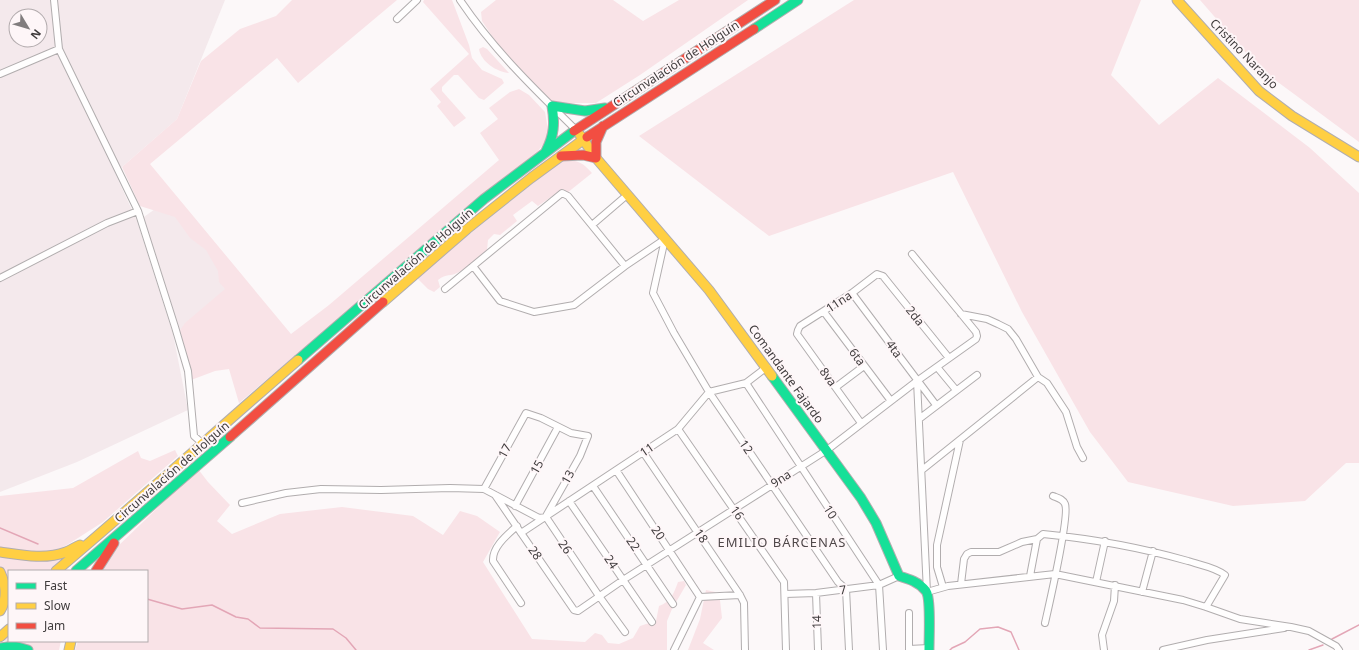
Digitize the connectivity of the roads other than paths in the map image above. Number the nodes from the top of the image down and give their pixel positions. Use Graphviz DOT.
graph roads {
  1 [pos="54,0"];
  2 [pos="417,0"];
  3 [pos="460,0"];
  4 [pos="775,0"];
  5 [pos="798,0"];
  6 [pos="1177,0"];
  7 [pos="397,19"];
  8 [pos="59,49"];
  9 [pos="0,74"];
  10 [pos="552,106"];
  11 [pos="611,106"];
  12 [pos="603,126"];
  13 [pos="575,130"];
  14 [pos="584,139"];
  15 [pos="546,152"];
  16 [pos="560,156"];
  17 [pos="1359,157"];
  18 [pos="596,158"];
  19 [pos="627,194"];
  20 [pos="138,211"];
  21 [pos="592,225"];
  22 [pos="665,239"];
  23 [pos="912,254"];
  24 [pos="473,266"];
  25 [pos="625,266"];
  26 [pos="880,274"];
  27 [pos="0,278"];
  28 [pos="445,289"];
  29 [pos="852,293"];
  30 [pos="824,312"];
  31 [pos="961,314"];
  32 [pos="798,330"];
  33 [pos="950,358"];
  34 [pos="864,366"];
  35 [pos="938,367"];
  36 [pos="767,368"];
  37 [pos="977,375"];
  38 [pos="1038,377"];
  39 [pos="917,381"];
  40 [pos="746,383"];
  41 [pos="836,387"];
  42 [pos="956,390"];
  43 [pos="709,392"];
  44 [pos="891,401"];
  45 [pos="936,405"];
  46 [pos="919,419"];
  47 [pos="861,423"];
  48 [pos="558,427"];
  49 [pos="678,429"];
  50 [pos="960,440"];
  51 [pos="202,443"];
  52 [pos="827,450"];
  53 [pos="643,452"];
  54 [pos="1083,458"];
  55 [pos="800,466"];
  56 [pos="616,470"];
  57 [pos="922,470"];
  58 [pos="772,484"];
  59 [pos="593,486"];
  60 [pos="484,489"];
  61 [pos="495,495"];
  62 [pos="1053,496"];
  63 [pos="569,501"];
  64 [pos="242,503"];
  65 [pos="515,506"];
  66 [pos="734,509"];
  67 [pos="546,517"];
  68 [pos="111,525"];
  69 [pos="516,526"];
  70 [pos="122,532"];
  71 [pos="698,532"];
  72 [pos="522,533"];
  73 [pos="1063,536"];
  74 [pos="1038,539"];
  75 [pos="1105,541"];
  76 [pos="670,551"];
  77 [pos="1153,551"];
  78 [pos="0,552"];
  79 [pos="647,565"];
  80 [pos="57,570"];
  81 [pos="77,570"];
  82 [pos="97,570"];
  83 [pos="0,572"];
  84 [pos="1055,574"];
  85 [pos="899,576"];
  86 [pos="1030,576"];
  87 [pos="623,580"];
  88 [pos="1096,582"];
  89 [pos="961,584"];
  90 [pos="879,586"];
  91 [pos="1115,586"];
  92 [pos="943,587"];
  93 [pos="846,589"];
  94 [pos="926,592"];
  95 [pos="1142,592"];
  96 [pos="816,593"];
  97 [pos="785,594"];
  98 [pos="740,595"];
  99 [pos="599,596"];
  100 [pos="700,597"];
  101 [pos="521,603"];
  102 [pos="673,604"];
  103 [pos="1206,607"];
  104 [pos="0,611"];
  105 [pos="8,611"];
  106 [pos="576,611"];
  107 [pos="909,613"];
  108 [pos="0,618"];
  109 [pos="652,622"];
  110 [pos="1045,623"];
  111 [pos="1291,627"];
  112 [pos="8,630"];
  113 [pos="625,632"];
  114 [pos="0,637"];
  115 [pos="0,648"];
  116 [pos="909,649"];
  117 [pos="929,649"];
  118 [pos="28,650"];
  119 [pos="674,650"];
  120 [pos="745,650"];
  121 [pos="786,650"];
  122 [pos="818,650"];
  123 [pos="849,650"];
  124 [pos="883,650"];
  125 [pos="1104,650"];
  126 [pos="1164,650"];
  127 [pos="1339,650"];
  1 -- 8 [label="street"];
  2 -- 7 [label="street"];
  3 -- 10 [label="street"];
  4 -- 11 [label="main road, Circunvalación de Holguín"];
  5 -- 12 [label="main road, Circunvalación de Holguín"];
  6 -- 17 [label="main road, Cristino Naranjo"];
  8 -- 9 [label="street"];
  8 -- 20 [label="street"];
  10 -- 11 [label="main road"];
  10 -- 13 [label="street"];
  10 -- 15 [label="main road"];
  11 -- 13 [label="main road, Circunvalación de Holguín"];
  12 -- 14 [label="main road, Circunvalación de Holguín"];
  12 -- 18 [label="main road"];
  13 -- 14 [label="main road, Comandante Fajardo"];
  13 -- 15 [label="main road, Circunvalación de Holguín"];
  14 -- 16 [label="main road, Circunvalación de Holguín"];
  14 -- 18 [label="main road, Comandante Fajardo"];
  15 -- 51 [label="main road, Circunvalación de Holguín"];
  16 -- 18 [label="main road"];
  16 -- 70 [label="main road, Circunvalación de Holguín"];
  18 -- 19 [label="main road, Comandante Fajardo"];
  19 -- 21 [label="street"];
  19 -- 22 [label="main road, Comandante Fajardo"];
  20 -- 27 [label="street"];
  20 -- 51 [label="street"];
  21 -- 24 [label="street"];
  21 -- 25 [label="street"];
  22 -- 25 [label="street"];
  22 -- 36 [label="main road, Comandante Fajardo"];
  22 -- 43 [label="street, 12"];
  23 -- 31 [label="street"];
  24 -- 25 [label="street"];
  24 -- 28 [label="street"];
  26 -- 29 [label="street, 11na"];
  26 -- 33 [label="street, 2da"];
  29 -- 30 [label="street, 11na"];
  29 -- 39 [label="street, 4ta"];
  30 -- 32 [label="street, 11na"];
  30 -- 34 [label="street, 6ta"];
  31 -- 33 [label="street, 9na"];
  31 -- 38 [label="street"];
  32 -- 41 [label="street, 8va"];
  33 -- 35 [label="street, 9na"];
  34 -- 41 [label="street"];
  34 -- 44 [label="street, 6ta"];
  35 -- 39 [label="street, 9na"];
  35 -- 42 [label="street"];
  36 -- 40 [label="street"];
  36 -- 52 [label="main road, Comandante Fajardo"];
  37 -- 42 [label="street"];
  38 -- 50 [label="street"];
  38 -- 54 [label="street"];
  39 -- 44 [label="street, 9na"];
  39 -- 45 [label="street, 4ta"];
  39 -- 46 [label="street"];
  40 -- 43 [label="street"];
  40 -- 55 [label="street, 10"];
  41 -- 47 [label="street, 8va"];
  42 -- 45 [label="street"];
  43 -- 49 [label="street, 11"];
  43 -- 58 [label="street, 12"];
  44 -- 47 [label="street, 9na"];
  45 -- 46 [label="street"];
  46 -- 57 [label="street"];
  47 -- 52 [label="street, 9na"];
  48 -- 60 [label="street, 17"];
  48 -- 65 [label="street, 15"];
  48 -- 67 [label="street, 13"];
  49 -- 53 [label="street, 11"];
  49 -- 66 [label="street, 16"];
  50 -- 57 [label="street"];
  50 -- 92 [label="street"];
  51 -- 68 [label="main road, Circunvalación de Holguín"];
  52 -- 55 [label="street, 9na"];
  52 -- 85 [label="main road, Comandante Fajardo"];
  53 -- 56 [label="street, 11"];
  53 -- 71 [label="street, 18"];
  55 -- 58 [label="street, 9na"];
  55 -- 90 [label="street, 10"];
  56 -- 59 [label="street, 11"];
  56 -- 76 [label="street, 20"];
  57 -- 94 [label="street"];
  58 -- 66 [label="street, 9na"];
  58 -- 93 [label="street, 12"];
  59 -- 63 [label="street, 11"];
  59 -- 79 [label="street, 22"];
  60 -- 61 [label="street"];
  60 -- 64 [label="street"];
  61 -- 65 [label="street"];
  61 -- 69 [label="street, 28"];
  62 -- 73 [label="street"];
  63 -- 67 [label="street, 11"];
  63 -- 87 [label="street, 24"];
  65 -- 67 [label="street"];
  66 -- 71 [label="street, 9na"];
  66 -- 97 [label="street, 16"];
  67 -- 72 [label="street, 11"];
  67 -- 99 [label="street, 26"];
  68 -- 78 [label="main road"];
  68 -- 80 [label="main road, Circunvalación de Holguín"];
  69 -- 72 [label="street, 28"];
  69 -- 101 [label="street"];
  70 -- 81 [label="main road, Circunvalación de Holguín"];
  70 -- 82 [label="main road"];
  71 -- 76 [label="street, 9na"];
  71 -- 98 [label="street, 18"];
  72 -- 106 [label="street, 28"];
  73 -- 74 [label="street"];
  73 -- 75 [label="street"];
  73 -- 84 [label="street"];
  74 -- 86 [label="street"];
  74 -- 89 [label="street"];
  75 -- 77 [label="street"];
  75 -- 88 [label="street"];
  76 -- 79 [label="street, 9na"];
  76 -- 100 [label="street, 20"];
  77 -- 95 [label="street"];
  77 -- 103 [label="street"];
  79 -- 87 [label="street, 9na"];
  79 -- 102 [label="street, 22"];
  83 -- 104 [label="main road"];
  84 -- 86 [label="street"];
  84 -- 88 [label="street"];
  84 -- 110 [label="street"];
  85 -- 90 [label="street, 7"];
  85 -- 94 [label="main road"];
  86 -- 89 [label="street"];
  87 -- 99 [label="street, 9na"];
  87 -- 109 [label="street, 24"];
  88 -- 91 [label="street"];
  89 -- 92 [label="street"];
  90 -- 93 [label="street, 7"];
  90 -- 124 [label="street, 10"];
  91 -- 95 [label="street"];
  91 -- 125 [label="street"];
  92 -- 94 [label="street"];
  93 -- 96 [label="street, 7"];
  93 -- 123 [label="street"];
  94 -- 117 [label="main road"];
  95 -- 103 [label="street"];
  96 -- 97 [label="street, 7"];
  96 -- 122 [label="street, 14"];
  97 -- 121 [label="street, 16"];
  98 -- 100 [label="street"];
  98 -- 120 [label="street, 18"];
  99 -- 106 [label="street, 9na"];
  99 -- 113 [label="street, 26"];
  100 -- 119 [label="street"];
  103 -- 111 [label="street"];
  105 -- 108 [label="main road"];
  107 -- 116 [label="street"];
  111 -- 126 [label="street"];
  111 -- 127 [label="street"];
  112 -- 114 [label="main road"];
  115 -- 118 [label="main road"];
  116 -- 117 [label="street"];
}
